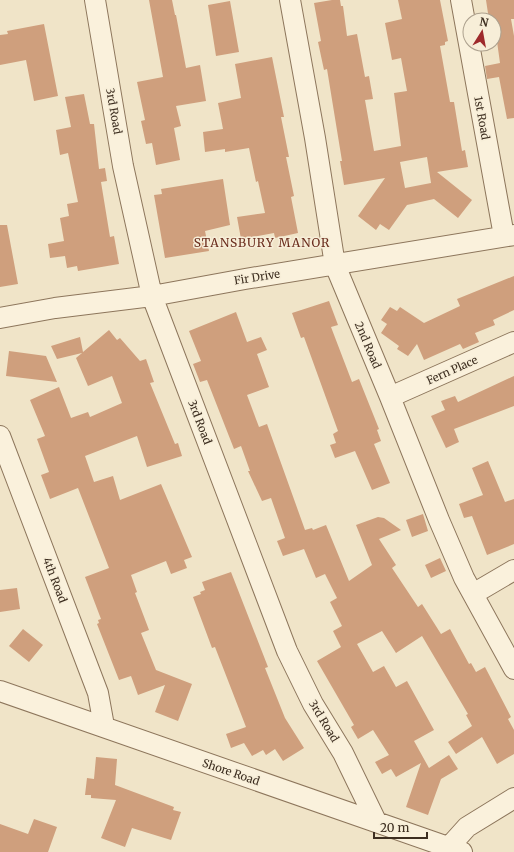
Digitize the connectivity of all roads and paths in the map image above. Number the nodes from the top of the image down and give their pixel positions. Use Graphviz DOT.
graph roads {
  1 [pos="95,0"];
  2 [pos="290,0"];
  3 [pos="461,0"];
  4 [pos="509,235"];
  5 [pos="335,265"];
  6 [pos="152,296"];
  7 [pos="0,318"];
  8 [pos="514,342"];
  9 [pos="390,397"];
  10 [pos="0,436"];
  11 [pos="514,570"];
  12 [pos="473,594"];
  13 [pos="514,669"];
  14 [pos="0,691"];
  15 [pos="104,726"];
  16 [pos="514,798"];
  17 [pos="376,821"];
  18 [pos="456,849"];
  1 -- 6 [label="street, 3rd Road"];
  2 -- 5 [label="street, 2nd Road"];
  3 -- 4 [label="street, 1st Road"];
  4 -- 5 [label="street, Fir Drive"];
  5 -- 6 [label="street, Fir Drive"];
  5 -- 9 [label="street, 2nd Road"];
  6 -- 7 [label="street, Fir Drive"];
  6 -- 17 [label="street, 3rd Road"];
  8 -- 9 [label="street, Fern Place"];
  9 -- 12 [label="street, 2nd Road"];
  10 -- 15 [label="street, 4th Road"];
  11 -- 12 [label="street"];
  12 -- 13 [label="street, 2nd Road"];
  14 -- 15 [label="street, Shore Road"];
  15 -- 17 [label="street, Shore Road"];
  16 -- 18 [label="street"];
  17 -- 18 [label="street, Shore Road"];
}
